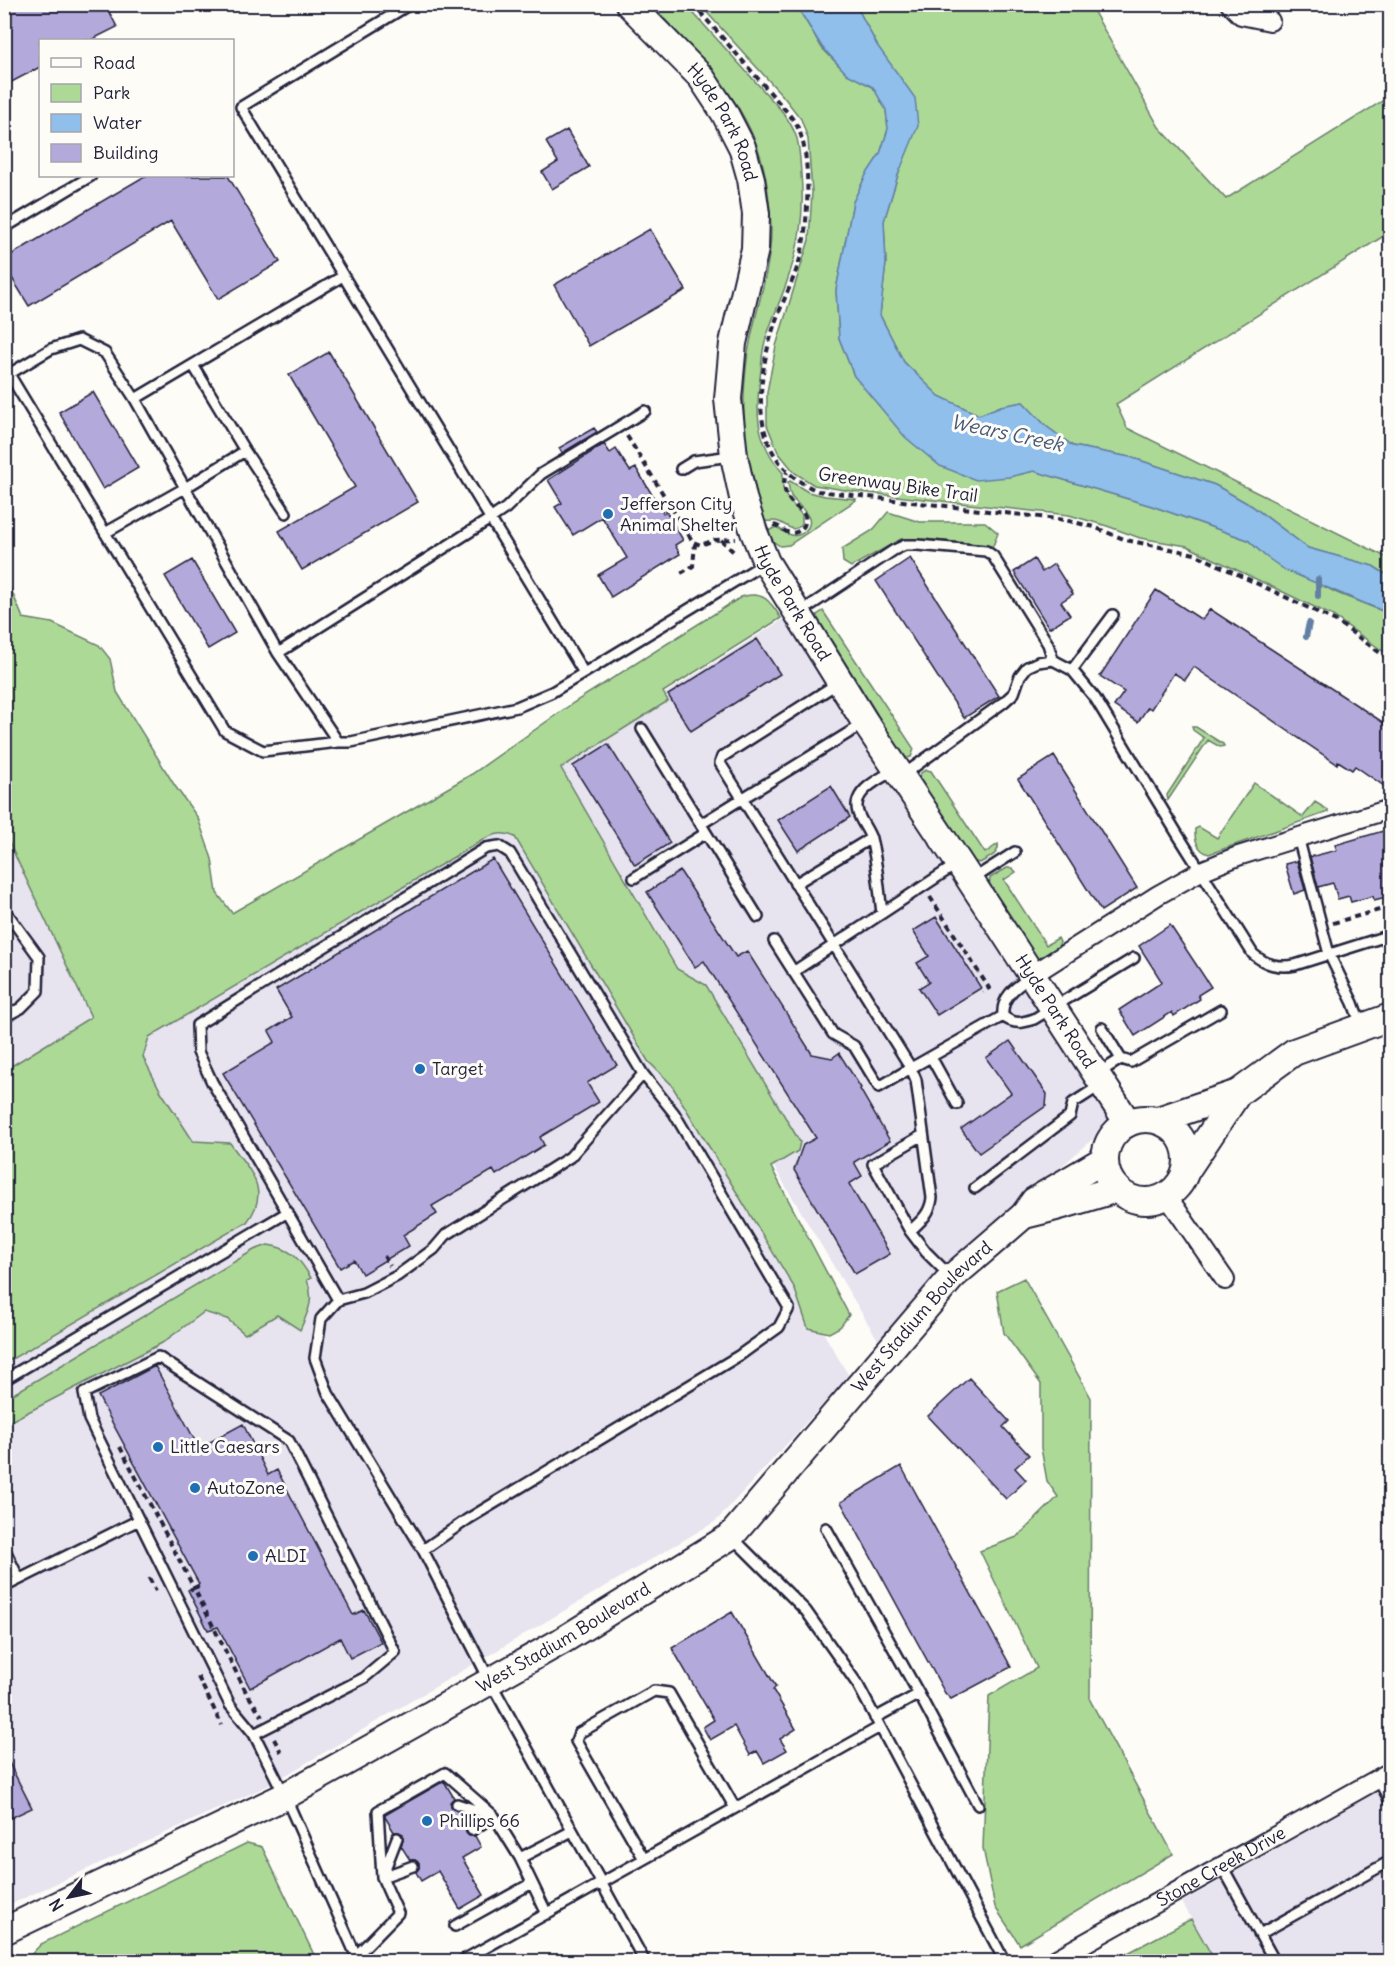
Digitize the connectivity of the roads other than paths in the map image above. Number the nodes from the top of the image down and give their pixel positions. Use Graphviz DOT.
graph roads {
  1 [pos="410,4"];
  2 [pos="629,4"];
  3 [pos="1230,4"];
  4 [pos="1270,21"];
  5 [pos="237,105"];
  6 [pos="89,177"];
  7 [pos="4,228"];
  8 [pos="343,276"];
  9 [pos="193,365"];
  10 [pos="7,372"];
  11 [pos="135,399"];
  12 [pos="645,411"];
  13 [pos="245,451"];
  14 [pos="734,456"];
  15 [pos="681,469"];
  16 [pos="185,488"];
  17 [pos="286,513"];
  18 [pos="490,519"];
  19 [pos="105,533"];
  20 [pos="766,561"];
  21 [pos="797,614"];
  22 [pos="1113,615"];
  23 [pos="278,653"];
  24 [pos="1053,660"];
  25 [pos="1072,670"];
  26 [pos="584,673"];
  27 [pos="839,682"];
  28 [pos="865,723"];
  29 [pos="642,729"];
  30 [pos="338,742"];
  31 [pos="898,773"];
  32 [pos="742,799"];
  33 [pos="1390,809"];
  34 [pos="704,829"];
  35 [pos="1298,837"];
  36 [pos="871,838"];
  37 [pos="1015,852"];
  38 [pos="965,871"];
  39 [pos="1201,871"];
  40 [pos="634,878"];
  41 [pos="795,884"];
  42 [pos="4,909"];
  43 [pos="882,913"];
  44 [pos="758,917"];
  45 [pos="1390,936"];
  46 [pos="774,941"];
  47 [pos="832,945"];
  48 [pos="1329,954"];
  49 [pos="1134,958"];
  50 [pos="793,972"];
  51 [pos="1032,975"];
  52 [pos="1053,1008"];
  53 [pos="1221,1010"];
  54 [pos="1003,1016"];
  55 [pos="4,1017"];
  56 [pos="1390,1017"];
  57 [pos="1362,1027"];
  58 [pos="1101,1028"];
  59 [pos="931,1057"];
  60 [pos="1121,1059"];
  61 [pos="911,1068"];
  62 [pos="643,1074"];
  63 [pos="1100,1079"];
  64 [pos="1238,1093"];
  65 [pos="957,1104"];
  66 [pos="1158,1120"];
  67 [pos="1128,1123"];
  68 [pos="923,1135"];
  69 [pos="1105,1159"];
  70 [pos="1186,1171"];
  71 [pos="975,1188"];
  72 [pos="1117,1189"];
  73 [pos="1167,1196"];
  74 [pos="288,1212"];
  75 [pos="1024,1215"];
  76 [pos="910,1231"];
  77 [pos="952,1277"];
  78 [pos="1225,1280"];
  79 [pos="339,1300"];
  80 [pos="4,1380"];
  81 [pos="139,1520"];
  82 [pos="826,1528"];
  83 [pos="731,1536"];
  84 [pos="4,1548"];
  85 [pos="423,1550"];
  86 [pos="19,1579"];
  87 [pos="4,1587"];
  88 [pos="490,1681"];
  89 [pos="919,1694"];
  90 [pos="875,1718"];
  91 [pos="880,1727"];
  92 [pos="254,1734"];
  93 [pos="1384,1776"];
  94 [pos="285,1796"];
  95 [pos="1390,1801"];
  96 [pos="458,1804"];
  97 [pos="978,1805"];
  98 [pos="735,1808"];
  99 [pos="494,1816"];
  100 [pos="472,1830"];
  101 [pos="572,1831"];
  102 [pos="397,1838"];
  103 [pos="520,1858"];
  104 [pos="644,1859"];
  105 [pos="1390,1861"];
  106 [pos="413,1866"];
  107 [pos="1222,1866"];
  108 [pos="382,1877"];
  109 [pos="601,1883"];
  110 [pos="532,1884"];
  111 [pos="547,1914"];
  112 [pos="455,1926"];
  113 [pos="4,1930"];
  114 [pos="1260,1934"];
  115 [pos="357,1959"];
  116 [pos="460,1962"];
  117 [pos="645,1962"];
  118 [pos="1005,1962"];
  119 [pos="1051,1962"];
  120 [pos="1275,1962"];
  1 -- 5 [label="lane"];
  2 -- 14 [label="main road, Hyde Park Road"];
  3 -- 4 [label="street"];
  5 -- 8 [label="lane"];
  6 -- 7 [label="lane"];
  8 -- 9 [label="lane"];
  8 -- 18 [label="lane"];
  9 -- 11 [label="lane"];
  9 -- 13 [label="lane"];
  10 -- 11 [label="lane"];
  10 -- 19 [label="lane"];
  11 -- 16 [label="lane"];
  12 -- 18 [label="lane"];
  13 -- 16 [label="lane"];
  13 -- 17 [label="lane"];
  14 -- 15 [label="lane"];
  14 -- 20 [label="main road, Hyde Park Road"];
  16 -- 19 [label="lane"];
  16 -- 23 [label="lane"];
  18 -- 23 [label="lane"];
  18 -- 26 [label="lane"];
  19 -- 30 [label="lane"];
  20 -- 21 [label="main road, Hyde Park Road"];
  20 -- 26 [label="lane"];
  21 -- 24 [label="lane"];
  21 -- 27 [label="main road, Hyde Park Road"];
  22 -- 25 [label="lane"];
  23 -- 30 [label="lane"];
  24 -- 25 [label="lane"];
  24 -- 31 [label="lane"];
  25 -- 39 [label="lane"];
  26 -- 30 [label="lane"];
  27 -- 28 [label="main road, Hyde Park Road"];
  27 -- 32 [label="lane"];
  28 -- 31 [label="main road, Hyde Park Road"];
  28 -- 32 [label="lane"];
  29 -- 34 [label="lane"];
  31 -- 36 [label="lane"];
  31 -- 38 [label="main road, Hyde Park Road"];
  32 -- 34 [label="lane"];
  32 -- 41 [label="lane"];
  33 -- 35 [label="street"];
  34 -- 40 [label="lane"];
  34 -- 44 [label="lane"];
  35 -- 39 [label="street"];
  35 -- 48 [label="lane"];
  36 -- 41 [label="lane"];
  36 -- 43 [label="lane"];
  37 -- 38 [label="lane"];
  38 -- 43 [label="lane"];
  38 -- 51 [label="main road, Hyde Park Road"];
  39 -- 48 [label="lane"];
  39 -- 51 [label="street"];
  41 -- 47 [label="lane"];
  42 -- 55 [label="lane"];
  43 -- 47 [label="lane"];
  45 -- 48 [label="lane"];
  46 -- 50 [label="lane"];
  47 -- 50 [label="lane"];
  47 -- 61 [label="lane"];
  48 -- 57 [label="lane"];
  49 -- 52 [label="lane"];
  50 -- 61 [label="lane"];
  51 -- 52 [label="main road, Hyde Park Road"];
  51 -- 54 [label="lane"];
  52 -- 54 [label="lane"];
  52 -- 63 [label="main road, Hyde Park Road"];
  53 -- 60 [label="lane"];
  54 -- 59 [label="lane"];
  56 -- 57 [label="main road"];
  57 -- 64 [label="main road"];
  58 -- 60 [label="lane"];
  59 -- 61 [label="lane"];
  59 -- 65 [label="lane"];
  60 -- 63 [label="lane"];
  61 -- 68 [label="lane"];
  62 -- 74 [label="lane"];
  62 -- 79 [label="lane"];
  62 -- 85 [label="lane"];
  63 -- 67 [label="main road, Hyde Park Road"];
  63 -- 71 [label="lane"];
  64 -- 66 [label="main road"];
  64 -- 70 [label="main road"];
  66 -- 67 [label="main road"];
  66 -- 70 [label="main road"];
  67 -- 69 [label="main road"];
  68 -- 76 [label="lane"];
  68 -- 76 [label="lane"];
  69 -- 72 [label="main road"];
  69 -- 75 [label="main road, West Stadium Boulevard"];
  70 -- 73 [label="main road"];
  72 -- 73 [label="main road"];
  72 -- 75 [label="main road, West Stadium Boulevard"];
  73 -- 78 [label="street"];
  74 -- 79 [label="lane"];
  74 -- 80 [label="lane"];
  75 -- 77 [label="main road, West Stadium Boulevard"];
  76 -- 77 [label="lane"];
  77 -- 83 [label="main road, West Stadium Boulevard"];
  79 -- 85 [label="lane"];
  81 -- 86 [label="lane"];
  81 -- 92 [label="lane"];
  81 -- 92 [label="lane"];
  82 -- 89 [label="lane"];
  83 -- 88 [label="main road, West Stadium Boulevard"];
  83 -- 90 [label="lane"];
  84 -- 86 [label="lane"];
  85 -- 88 [label="lane"];
  86 -- 87 [label="lane"];
  88 -- 94 [label="main road, West Stadium Boulevard"];
  88 -- 101 [label="lane"];
  89 -- 90 [label="lane"];
  89 -- 97 [label="lane"];
  90 -- 91 [label="lane"];
  91 -- 98 [label="lane"];
  91 -- 118 [label="lane"];
  92 -- 94 [label="lane"];
  93 -- 95 [label="lane"];
  93 -- 107 [label="street, Stone Creek Drive"];
  94 -- 113 [label="main road, West Stadium Boulevard"];
  94 -- 115 [label="lane"];
  96 -- 99 [label="lane"];
  98 -- 104 [label="lane"];
  98 -- 104 [label="lane"];
  99 -- 100 [label="lane"];
  99 -- 103 [label="lane"];
  99 -- 108 [label="lane"];
  101 -- 103 [label="lane"];
  101 -- 109 [label="lane"];
  102 -- 108 [label="lane"];
  103 -- 110 [label="lane"];
  104 -- 109 [label="lane"];
  105 -- 114 [label="lane"];
  106 -- 108 [label="lane"];
  107 -- 114 [label="lane"];
  107 -- 119 [label="street, Stone Creek Drive"];
  108 -- 115 [label="lane"];
  109 -- 111 [label="lane"];
  109 -- 117 [label="lane"];
  110 -- 111 [label="lane"];
  110 -- 112 [label="lane"];
  111 -- 116 [label="lane"];
  114 -- 120 [label="lane"];
}
